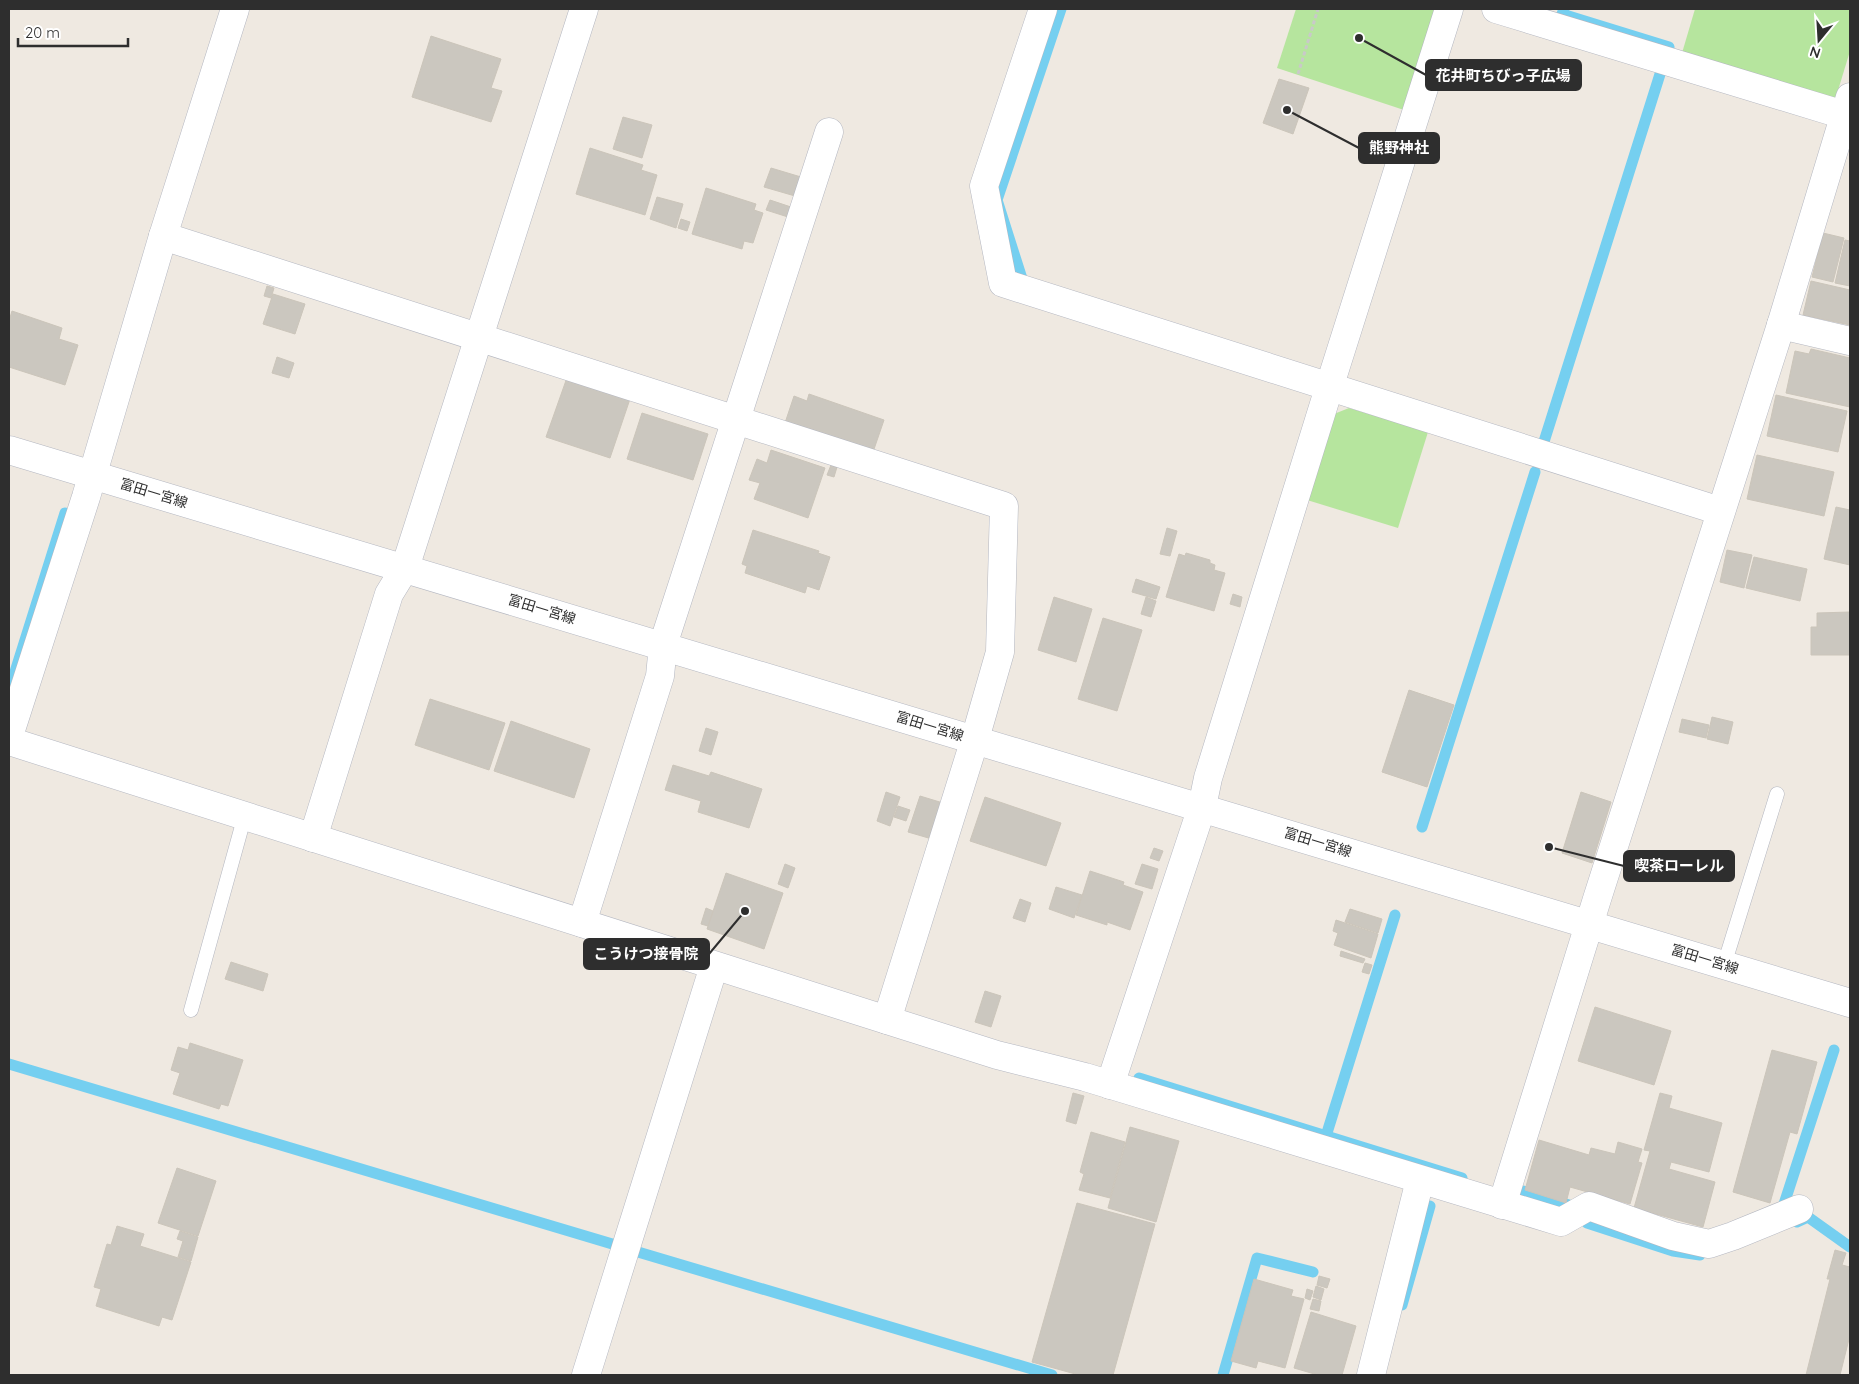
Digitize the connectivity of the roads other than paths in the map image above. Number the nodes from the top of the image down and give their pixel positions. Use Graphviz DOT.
graph roads {
  1 [pos="234,9"];
  2 [pos="584,9"];
  3 [pos="1043,9"];
  4 [pos="1450,9"];
  5 [pos="1496,9"];
  6 [pos="1847,106"];
  7 [pos="830,132"];
  8 [pos="163,236"];
  9 [pos="1781,325"];
  10 [pos="479,338"];
  11 [pos="1850,341"];
  12 [pos="1329,388"];
  13 [pos="736,421"];
  14 [pos="9,450"];
  15 [pos="92,475"];
  16 [pos="1720,511"];
  17 [pos="405,568"];
  18 [pos="663,645"];
  19 [pos="9,736"];
  20 [pos="975,739"];
  21 [pos="9,741"];
  22 [pos="1777,794"];
  23 [pos="1202,807"];
  24 [pos="245,815"];
  25 [pos="313,838"];
  26 [pos="582,923"];
  27 [pos="1589,924"];
  28 [pos="1724,965"];
  29 [pos="714,966"];
  30 [pos="1850,1003"];
  31 [pos="191,1010"];
  32 [pos="887,1020"];
  33 [pos="1110,1084"];
  34 [pos="1420,1180"];
  35 [pos="1502,1205"];
  36 [pos="1799,1209"];
  37 [pos="586,1375"];
  38 [pos="1371,1375"];
  1 -- 8 [label="street"];
  2 -- 10 [label="street"];
  3 -- 12 [label="street"];
  4 -- 12 [label="street"];
  5 -- 6 [label="street"];
  6 -- 9 [label="street"];
  7 -- 13 [label="street"];
  8 -- 10 [label="street"];
  8 -- 15 [label="street"];
  9 -- 11 [label="street"];
  9 -- 16 [label="street"];
  10 -- 13 [label="street"];
  10 -- 17 [label="street"];
  12 -- 16 [label="street"];
  12 -- 23 [label="street"];
  13 -- 18 [label="street"];
  13 -- 20 [label="street"];
  14 -- 15 [label="street, 富田一宮線"];
  15 -- 17 [label="street, 富田一宮線"];
  15 -- 19 [label="street"];
  16 -- 27 [label="street"];
  17 -- 18 [label="street, 富田一宮線"];
  17 -- 25 [label="street"];
  18 -- 20 [label="street, 富田一宮線"];
  18 -- 26 [label="street"];
  20 -- 23 [label="street, 富田一宮線"];
  20 -- 32 [label="street"];
  21 -- 24 [label="street"];
  22 -- 28 [label="lane"];
  23 -- 27 [label="street, 富田一宮線"];
  23 -- 33 [label="street"];
  24 -- 25 [label="street"];
  24 -- 31 [label="lane"];
  25 -- 26 [label="street"];
  26 -- 29 [label="street"];
  27 -- 28 [label="street, 富田一宮線"];
  27 -- 35 [label="street"];
  28 -- 30 [label="street, 富田一宮線"];
  29 -- 32 [label="street"];
  29 -- 37 [label="street"];
  32 -- 33 [label="street"];
  33 -- 34 [label="street"];
  34 -- 35 [label="street"];
  34 -- 38 [label="street"];
  35 -- 36 [label="street"];
}
